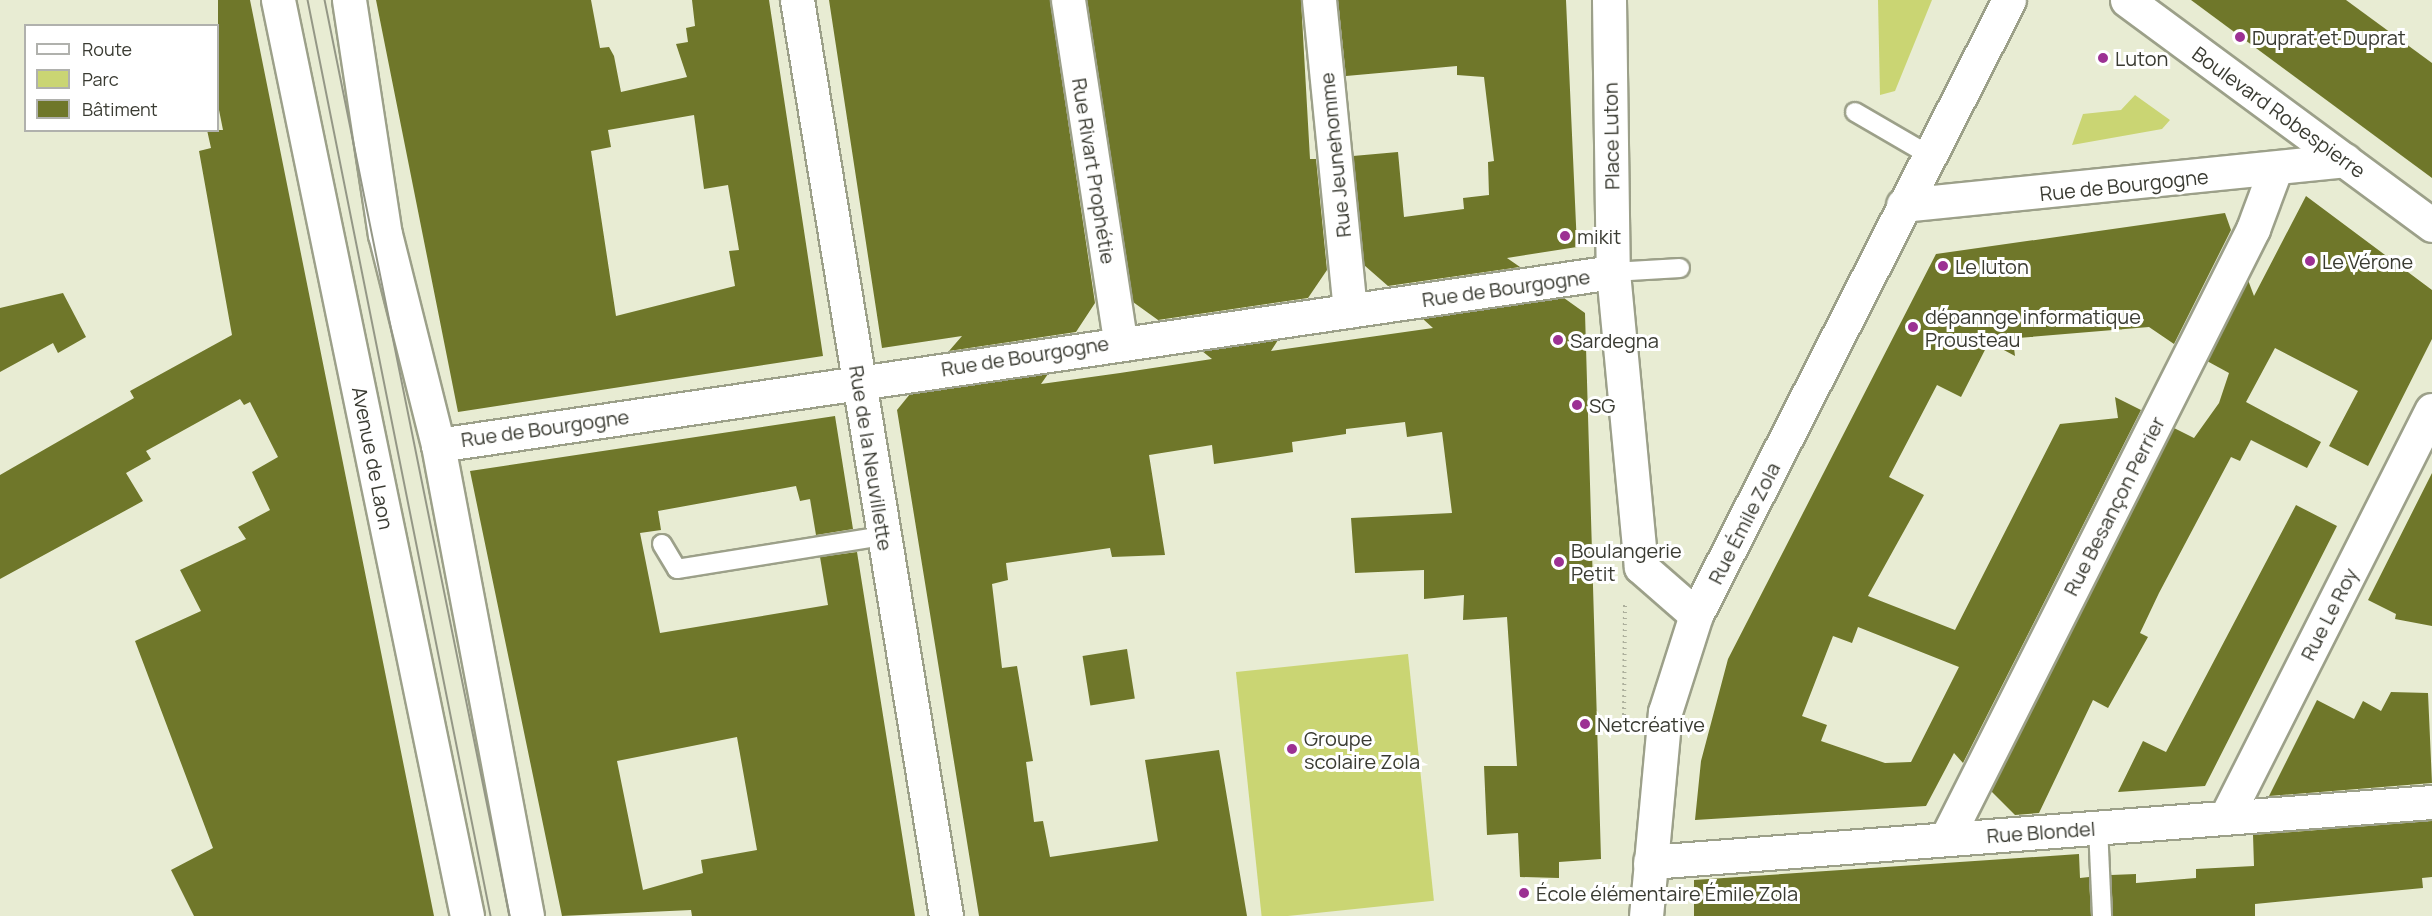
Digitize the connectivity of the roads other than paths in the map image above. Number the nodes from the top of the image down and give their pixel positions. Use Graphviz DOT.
graph roads {
  1 [pos="278,0"];
  2 [pos="349,0"];
  3 [pos="797,0"];
  4 [pos="1068,0"];
  5 [pos="1319,0"];
  6 [pos="1609,0"];
  7 [pos="2009,0"];
  8 [pos="2127,0"];
  9 [pos="1855,112"];
  10 [pos="1929,156"];
  11 [pos="2345,160"];
  12 [pos="2274,170"];
  13 [pos="1903,205"];
  14 [pos="2432,225"];
  15 [pos="1680,268"];
  16 [pos="1613,272"];
  17 [pos="1350,310"];
  18 [pos="1120,341"];
  19 [pos="858,383"];
  20 [pos="2432,410"];
  21 [pos="438,446"];
  22 [pos="884,536"];
  23 [pos="662,544"];
  24 [pos="1696,615"];
  25 [pos="2432,802"];
  26 [pos="2226,817"];
  27 [pos="2098,827"];
  28 [pos="1946,839"];
  29 [pos="1650,862"];
  30 [pos="467,916"];
  31 [pos="527,916"];
  32 [pos="946,916"];
  33 [pos="1646,916"];
  34 [pos="2102,916"];
  1 -- 30 [label="street, Avenue de Laon"];
  2 -- 21 [label="street"];
  3 -- 19 [label="street, Rue de la Neuvillette"];
  4 -- 18 [label="street, Rue Rivart Prophétie"];
  5 -- 17 [label="street, Rue Jeunehomme"];
  6 -- 16 [label="street, Place Luton"];
  7 -- 10 [label="street, Rue Émile Zola"];
  8 -- 11 [label="street, Boulevard Robespierre"];
  9 -- 10 [label="lane"];
  10 -- 13 [label="street, Rue Émile Zola"];
  11 -- 12 [label="street, Rue de Bourgogne"];
  11 -- 14 [label="street, Boulevard Robespierre"];
  12 -- 13 [label="street, Rue de Bourgogne"];
  12 -- 28 [label="street, Rue Besançon Perrier"];
  13 -- 24 [label="street, Rue Émile Zola"];
  15 -- 16 [label="lane"];
  16 -- 17 [label="street, Rue de Bourgogne"];
  16 -- 24 [label="street, Place Luton"];
  17 -- 18 [label="street, Rue de Bourgogne"];
  18 -- 19 [label="street, Rue de Bourgogne"];
  19 -- 21 [label="street, Rue de Bourgogne"];
  19 -- 22 [label="street, Rue de la Neuvillette"];
  20 -- 26 [label="street, Rue Le Roy"];
  21 -- 31 [label="street"];
  22 -- 23 [label="lane"];
  22 -- 32 [label="street, Rue de la Neuvillette"];
  24 -- 29 [label="street, Rue Émile Zola"];
  25 -- 26 [label="street, Rue Blondel"];
  26 -- 27 [label="street, Rue Blondel"];
  27 -- 28 [label="street, Rue Blondel"];
  27 -- 34 [label="lane"];
  28 -- 29 [label="street, Rue Blondel"];
  29 -- 33 [label="street, Rue Émile Zola"];
}
